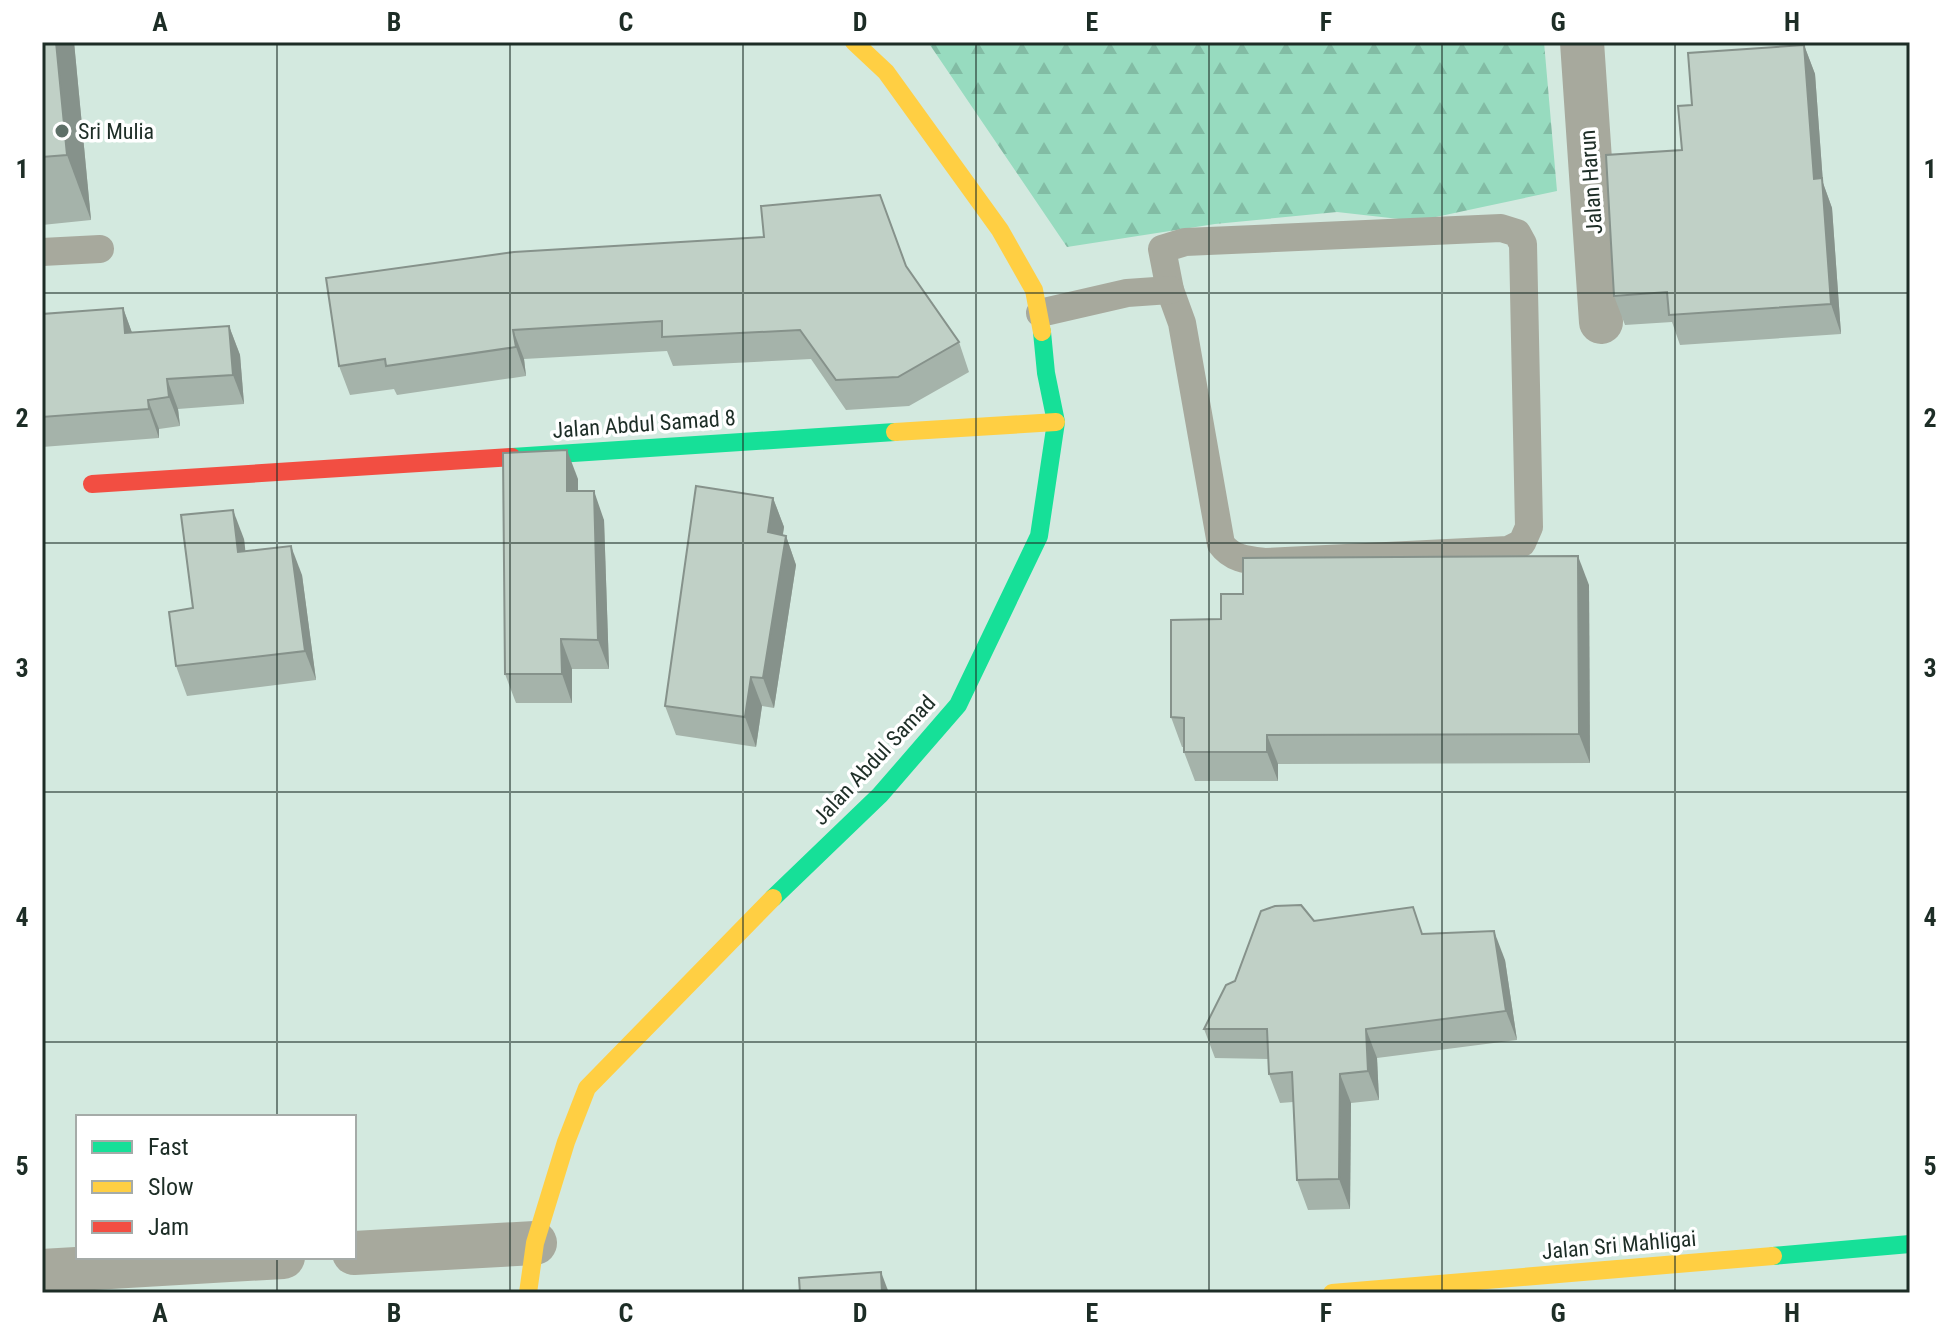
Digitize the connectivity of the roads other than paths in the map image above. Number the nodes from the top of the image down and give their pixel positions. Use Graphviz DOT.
graph roads {
  1 [pos="854,42"];
  2 [pos="1582,42"];
  3 [pos="100,249"];
  4 [pos="42,252"];
  5 [pos="1170,290"];
  6 [pos="1040,313"];
  7 [pos="1601,322"];
  8 [pos="1056,422"];
  9 [pos="92,484"];
  10 [pos="535,1243"];
  11 [pos="1910,1244"];
  12 [pos="356,1253"];
  13 [pos="249,1259"];
  14 [pos="42,1271"];
  15 [pos="528,1293"];
  16 [pos="1332,1293"];
  1 -- 6 [label="street, Jalan Abdul Samad"];
  2 -- 7 [label="street, Jalan Harun"];
  3 -- 4 [label="lane"];
  5 -- 5 [label="lane"];
  5 -- 6 [label="lane"];
  6 -- 8 [label="street, Jalan Abdul Samad"];
  8 -- 9 [label="street, Jalan Abdul Samad 8"];
  8 -- 10 [label="street, Jalan Abdul Samad"];
  10 -- 12 [label="street"];
  10 -- 15 [label="street, Jalan Abdul Samad"];
  11 -- 16 [label="street, Jalan Sri Mahligai"];
  13 -- 14 [label="street"];
}
